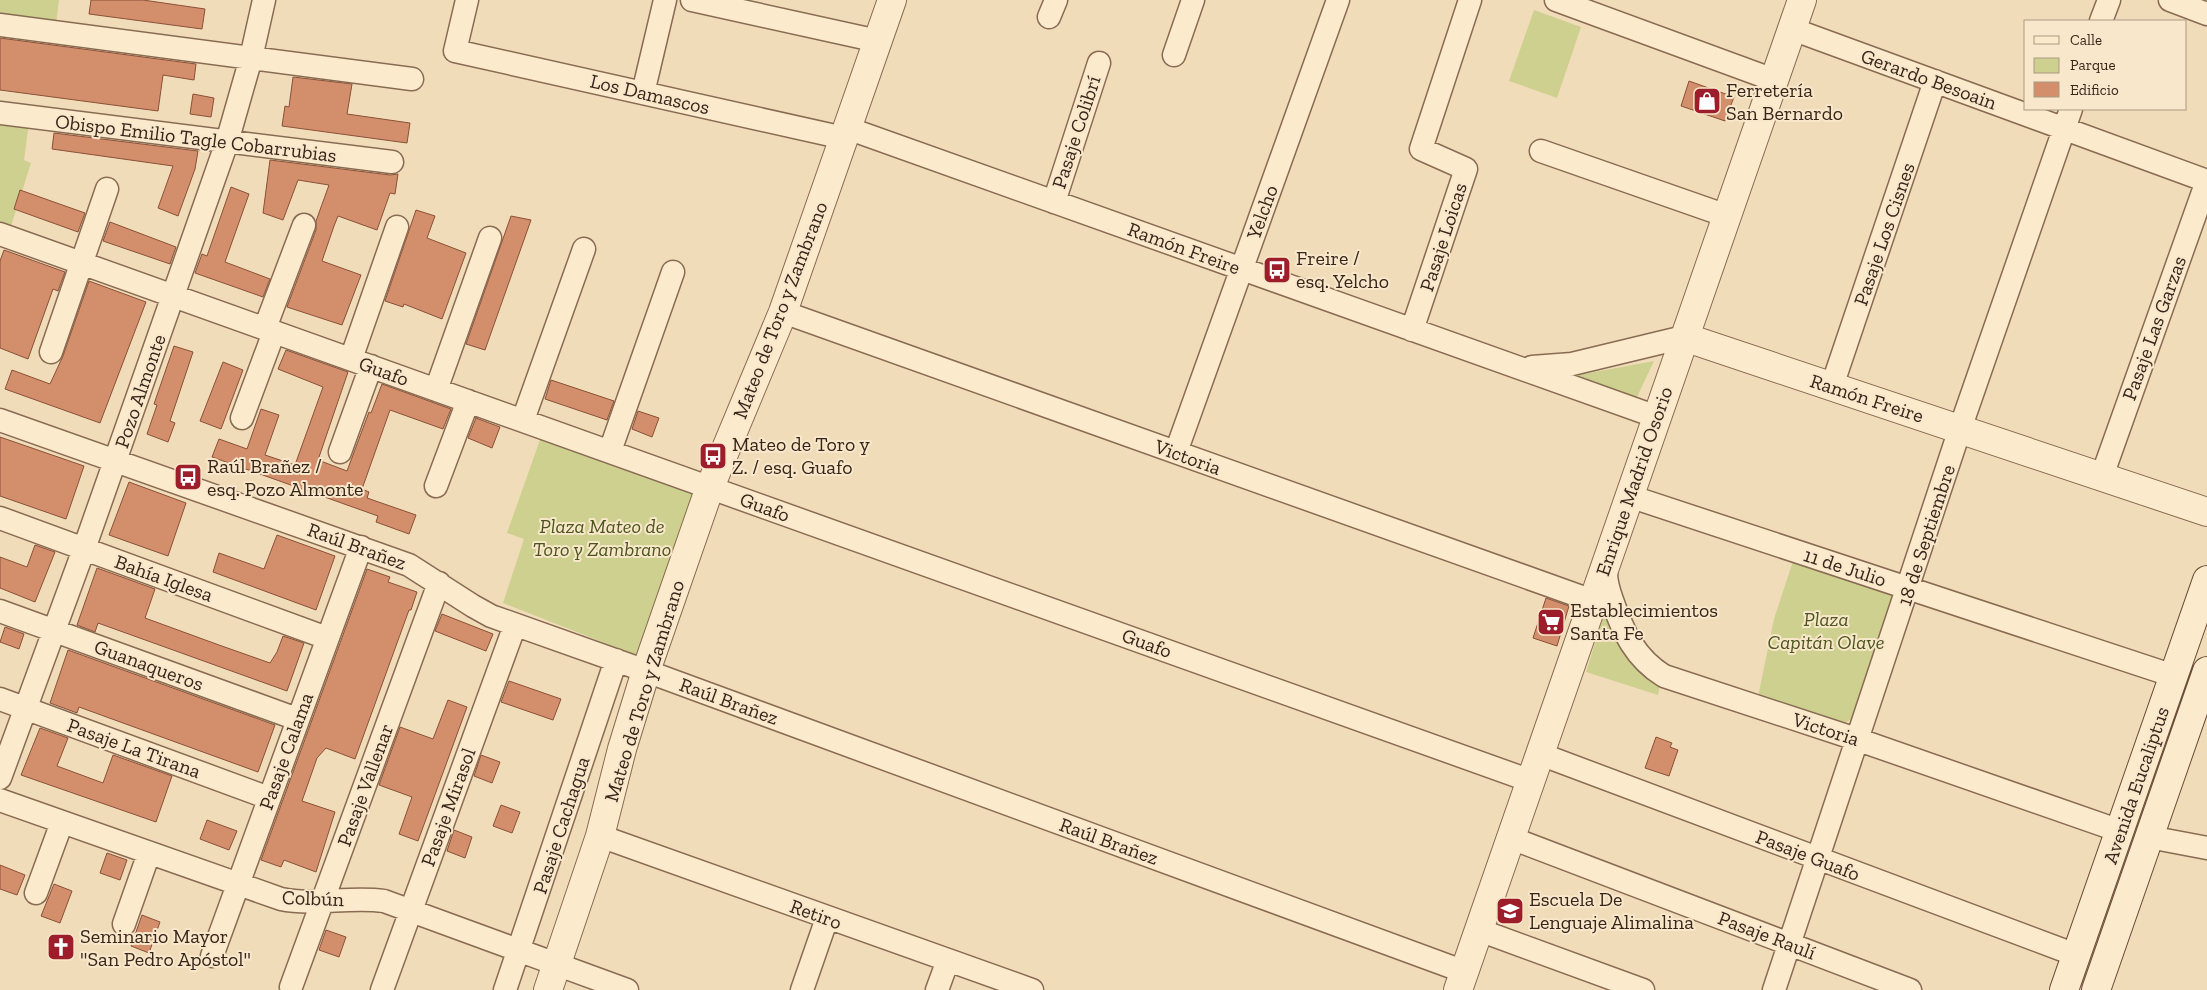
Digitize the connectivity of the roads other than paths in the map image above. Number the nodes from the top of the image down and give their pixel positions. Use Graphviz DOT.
graph roads {
  1 [pos="264,0"];
  2 [pos="468,0"];
  3 [pos="665,0"];
  4 [pos="692,0"];
  5 [pos="892,0"];
  6 [pos="1193,0"];
  7 [pos="1338,0"];
  8 [pos="1470,0"];
  9 [pos="1556,0"];
  10 [pos="1802,0"];
  11 [pos="2108,0"];
  12 [pos="2170,0"];
  13 [pos="2207,14"];
  14 [pos="2101,20"];
  15 [pos="0,25"];
  16 [pos="1792,29"];
  17 [pos="878,41"];
  18 [pos="1174,55"];
  19 [pos="251,58"];
  20 [pos="1099,63"];
  21 [pos="412,79"];
  22 [pos="1774,80"];
  23 [pos="1935,81"];
  24 [pos="643,93"];
  25 [pos="2024,106"];
  26 [pos="2038,110"];
  27 [pos="0,113"];
  28 [pos="2067,118"];
  29 [pos="846,133"];
  30 [pos="228,142"];
  31 [pos="1541,152"];
  32 [pos="392,162"];
  33 [pos="2207,181"];
  34 [pos="107,189"];
  35 [pos="1054,202"];
  36 [pos="1727,216"];
  37 [pos="304,225"];
  38 [pos="398,227"];
  39 [pos="0,234"];
  40 [pos="490,238"];
  41 [pos="584,249"];
  42 [pos="82,263"];
  43 [pos="1242,269"];
  44 [pos="673,272"];
  45 [pos="173,296"];
  46 [pos="783,312"];
  47 [pos="269,330"];
  48 [pos="1412,330"];
  49 [pos="1684,337"];
  50 [pos="51,352"];
  51 [pos="361,363"];
  52 [pos="1521,367"];
  53 [pos="1832,386"];
  54 [pos="436,390"];
  55 [pos="468,401"];
  56 [pos="1657,417"];
  57 [pos="242,418"];
  58 [pos="0,420"];
  59 [pos="523,420"];
  60 [pos="1960,429"];
  61 [pos="610,451"];
  62 [pos="340,452"];
  63 [pos="1176,452"];
  64 [pos="115,460"];
  65 [pos="2102,476"];
  66 [pos="436,486"];
  67 [pos="710,487"];
  68 [pos="1629,496"];
  69 [pos="2207,512"];
  70 [pos="0,518"];
  71 [pos="361,547"];
  72 [pos="84,548"];
  73 [pos="1609,555"];
  74 [pos="2207,580"];
  75 [pos="439,583"];
  76 [pos="1908,588"];
  77 [pos="1593,601"];
  78 [pos="0,611"];
  79 [pos="515,625"];
  80 [pos="53,630"];
  81 [pos="327,638"];
  82 [pos="616,660"];
  83 [pos="646,670"];
  84 [pos="2207,671"];
  85 [pos="2174,676"];
  86 [pos="0,699"];
  87 [pos="25,708"];
  88 [pos="298,719"];
  89 [pos="1856,739"];
  90 [pos="1540,754"];
  91 [pos="0,778"];
  92 [pos="1531,780"];
  93 [pos="269,798"];
  94 [pos="0,800"];
  95 [pos="62,822"];
  96 [pos="2120,831"];
  97 [pos="600,836"];
  98 [pos="2150,837"];
  99 [pos="1511,838"];
  100 [pos="2207,848"];
  101 [pos="149,853"];
  102 [pos="1819,859"];
  103 [pos="237,884"];
  104 [pos="36,894"];
  105 [pos="322,901"];
  106 [pos="2092,906"];
  107 [pos="410,911"];
  108 [pos="2122,916"];
  109 [pos="828,918"];
  110 [pos="124,924"];
  111 [pos="1479,930"];
  112 [pos="1790,944"];
  113 [pos="520,951"];
  114 [pos="2076,955"];
  115 [pos="212,956"];
  116 [pos="948,960"];
  117 [pos="556,965"];
  118 [pos="1462,981"];
  119 [pos="291,987"];
  120 [pos="1024,989"];
  121 [pos="382,990"];
  122 [pos="505,990"];
  123 [pos="548,990"];
  124 [pos="627,990"];
  125 [pos="802,990"];
  126 [pos="937,990"];
  127 [pos="1643,990"];
  128 [pos="1774,990"];
  129 [pos="1910,990"];
  130 [pos="2064,990"];
  131 [pos="2096,990"];
  1 -- 19 [label="street, Pozo Almonte"];
  2 -- 24 [label="street, Los Damascos"];
  3 -- 24 [label="street"];
  4 -- 17 [label="street"];
  5 -- 17 [label="street, Mateo de Toro y Zambrano"];
  6 -- 18 [label="street"];
  7 -- 43 [label="street, Yelcho"];
  8 -- 48 [label="street, Pasaje Loicas"];
  9 -- 22 [label="street"];
  10 -- 16 [label="street, Enrique Madrid Osorio"];
  11 -- 14 [label="street"];
  12 -- 13 [label="street"];
  15 -- 19 [label="street"];
  16 -- 22 [label="street, Enrique Madrid Osorio"];
  16 -- 23 [label="street, Gerardo Besoain"];
  17 -- 29 [label="street, Mateo de Toro y Zambrano"];
  19 -- 21 [label="street"];
  19 -- 30 [label="street, Pozo Almonte"];
  20 -- 35 [label="street, Pasaje Colibrí"];
  22 -- 36 [label="street, Enrique Madrid Osorio"];
  23 -- 25 [label="street, Gerardo Besoain"];
  23 -- 53 [label="street, Pasaje Los Cisnes"];
  24 -- 29 [label="street, Los Damascos"];
  26 -- 28 [label="street, Gerardo Besoain"];
  27 -- 30 [label="street, Obispo Emilio Tagle Cobarrubias"];
  28 -- 33 [label="street, Gerardo Besoain"];
  28 -- 60 [label="street, 18 de Septiembre"];
  29 -- 35 [label="street, Ramón Freire"];
  29 -- 46 [label="street, Mateo de Toro y Zambrano"];
  30 -- 32 [label="street, Obispo Emilio Tagle Cobarrubias"];
  30 -- 45 [label="street, Pozo Almonte"];
  31 -- 36 [label="street"];
  33 -- 65 [label="street, Pasaje Las Garzas"];
  34 -- 42 [label="street"];
  35 -- 43 [label="street, Ramón Freire"];
  36 -- 49 [label="street, Enrique Madrid Osorio"];
  37 -- 47 [label="street"];
  38 -- 51 [label="street"];
  39 -- 42 [label="street, Guafo"];
  40 -- 54 [label="street"];
  41 -- 59 [label="street"];
  42 -- 45 [label="street, Guafo"];
  42 -- 50 [label="street"];
  43 -- 48 [label="street, Ramón Freire"];
  43 -- 63 [label="street, Yelcho"];
  44 -- 61 [label="street"];
  45 -- 47 [label="street, Guafo"];
  45 -- 64 [label="street, Pozo Almonte"];
  46 -- 63 [label="street, Victoria"];
  46 -- 67 [label="street, Mateo de Toro y Zambrano"];
  47 -- 51 [label="street, Guafo"];
  47 -- 57 [label="street"];
  48 -- 52 [label="street, Ramón Freire"];
  49 -- 52 [label="street, Ramón Freire"];
  49 -- 53 [label="street, Ramón Freire"];
  49 -- 56 [label="street, Enrique Madrid Osorio"];
  51 -- 54 [label="street, Guafo"];
  51 -- 62 [label="street"];
  52 -- 56 [label="street, Ramón Freire"];
  53 -- 60 [label="street, Ramón Freire"];
  54 -- 55 [label="street, Guafo"];
  55 -- 59 [label="street, Guafo"];
  55 -- 66 [label="street"];
  56 -- 68 [label="street, Enrique Madrid Osorio"];
  58 -- 64 [label="street, Raúl Brañez"];
  59 -- 61 [label="street, Guafo"];
  60 -- 65 [label="street, Ramón Freire"];
  60 -- 76 [label="street, 18 de Septiembre"];
  61 -- 67 [label="street, Guafo"];
  63 -- 77 [label="street, Victoria"];
  64 -- 71 [label="street, Raúl Brañez"];
  64 -- 72 [label="street, Pozo Almonte"];
  65 -- 69 [label="street, Ramón Freire"];
  67 -- 83 [label="street, Mateo de Toro y Zambrano"];
  67 -- 92 [label="street, Guafo"];
  68 -- 73 [label="street, Enrique Madrid Osorio"];
  68 -- 76 [label="street, 11 de Julio"];
  70 -- 72 [label="street, Bahía Iglesa"];
  71 -- 75 [label="street, Raúl Brañez"];
  71 -- 81 [label="street, Pasaje Calama"];
  72 -- 80 [label="street, Pozo Almonte"];
  72 -- 81 [label="street, Bahía Iglesa"];
  73 -- 77 [label="street, Enrique Madrid Osorio"];
  73 -- 89 [label="street, Victoria"];
  74 -- 85 [label="street, Avenida Eucaliptus"];
  75 -- 79 [label="street, Raúl Brañez"];
  75 -- 105 [label="street, Pasaje Vallenar"];
  76 -- 85 [label="street, 11 de Julio"];
  76 -- 89 [label="street, 18 de Septiembre"];
  77 -- 90 [label="street, Enrique Madrid Osorio"];
  78 -- 80 [label="street, Guanaqueros"];
  79 -- 82 [label="street, Raúl Brañez"];
  79 -- 107 [label="street, Pasaje Mirasol"];
  80 -- 87 [label="street, Pozo Almonte"];
  80 -- 88 [label="street, Guanaqueros"];
  81 -- 88 [label="street, Pasaje Calama"];
  82 -- 83 [label="street, Raúl Brañez"];
  82 -- 113 [label="street, Pasaje Cachagua"];
  83 -- 97 [label="street, Mateo de Toro y Zambrano"];
  83 -- 118 [label="street, Raúl Brañez"];
  84 -- 98 [label="street, Avenida Eucaliptus"];
  85 -- 96 [label="street, Avenida Eucaliptus"];
  86 -- 87 [label="street, Pasaje La Tirana"];
  87 -- 91 [label="street, Pozo Almonte"];
  87 -- 93 [label="street, Pasaje La Tirana"];
  88 -- 93 [label="street, Pasaje Calama"];
  89 -- 96 [label="street, Victoria"];
  89 -- 102 [label="street, 18 de Septiembre"];
  90 -- 92 [label="street, Enrique Madrid Osorio"];
  90 -- 102 [label="street, Pasaje Guafo"];
  92 -- 99 [label="street, Enrique Madrid Osorio"];
  93 -- 103 [label="street, Pasaje Calama"];
  94 -- 95 [label="street, Colbún"];
  95 -- 101 [label="street, Colbún"];
  95 -- 104 [label="street"];
  96 -- 106 [label="street, Avenida Eucaliptus"];
  97 -- 109 [label="street, Retiro"];
  97 -- 117 [label="street, Mateo de Toro y Zambrano"];
  98 -- 100 [label="street"];
  98 -- 108 [label="street, Avenida Eucaliptus"];
  99 -- 111 [label="street, Enrique Madrid Osorio"];
  99 -- 112 [label="street, Pasaje Raulí"];
  101 -- 103 [label="street, Colbún"];
  101 -- 110 [label="street"];
  102 -- 112 [label="street, 18 de Septiembre"];
  102 -- 114 [label="street, Pasaje Guafo"];
  103 -- 105 [label="street, Colbún"];
  103 -- 115 [label="street, Pasaje Calama"];
  105 -- 107 [label="street, Colbún"];
  105 -- 119 [label="street, Pasaje Vallenar"];
  106 -- 108 [label="street"];
  106 -- 114 [label="street, Avenida Eucaliptus"];
  107 -- 113 [label="street, Colbún"];
  107 -- 121 [label="street, Pasaje Mirasol"];
  108 -- 131 [label="street, Avenida Eucaliptus"];
  109 -- 116 [label="street, Retiro"];
  109 -- 125 [label="street"];
  111 -- 118 [label="street, Enrique Madrid Osorio"];
  111 -- 127 [label="street"];
  112 -- 128 [label="street, 18 de Septiembre"];
  112 -- 129 [label="street, Pasaje Raulí"];
  113 -- 117 [label="street, Colbún"];
  113 -- 122 [label="street, Pasaje Cachagua"];
  114 -- 130 [label="street, Avenida Eucaliptus"];
  116 -- 120 [label="street, Retiro"];
  116 -- 126 [label="street"];
  117 -- 123 [label="street, Mateo de Toro y Zambrano"];
  117 -- 124 [label="street, Colbún"];
}
